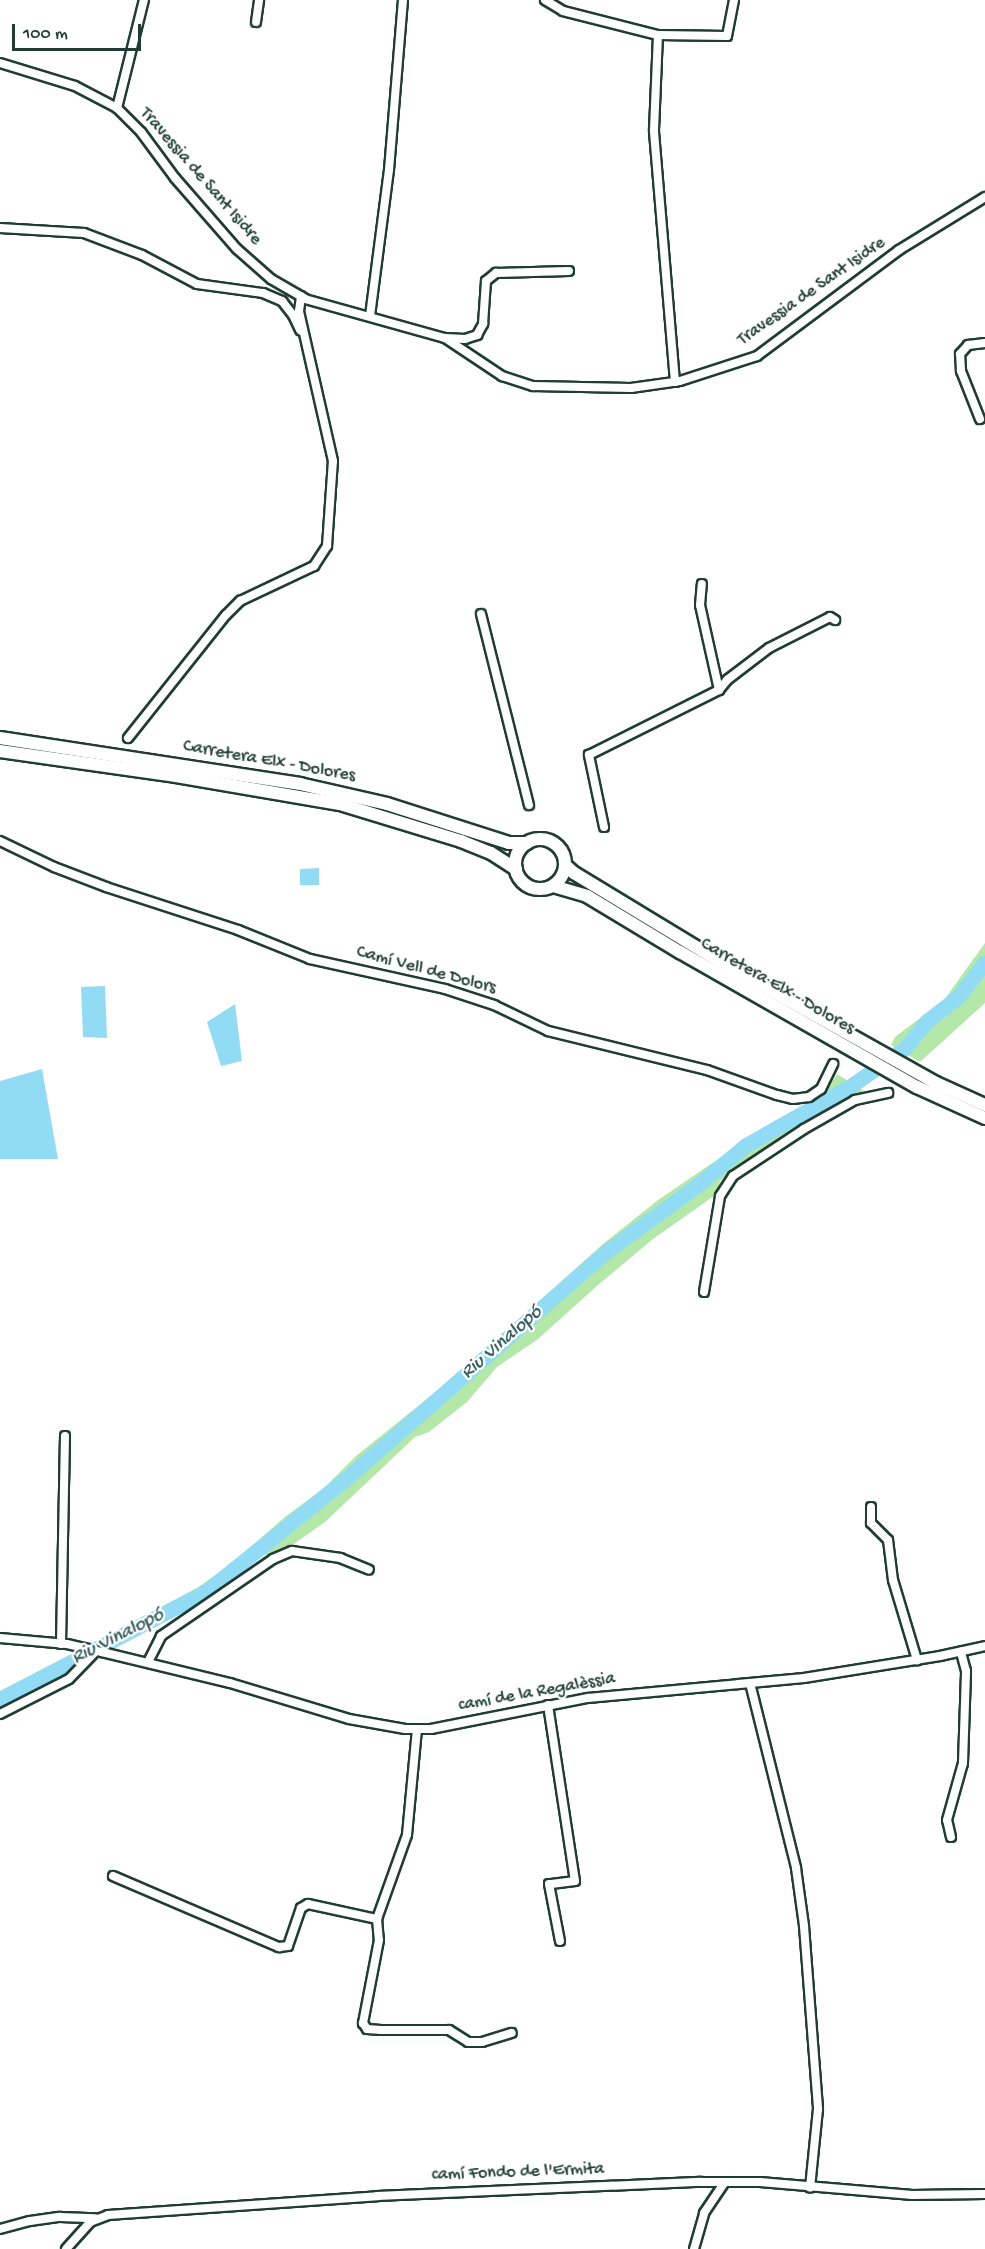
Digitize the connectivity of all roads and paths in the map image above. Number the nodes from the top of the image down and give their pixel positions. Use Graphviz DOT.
graph roads {
  1 [pos="144,0"];
  2 [pos="260,0"];
  3 [pos="403,0"];
  4 [pos="545,0"];
  5 [pos="734,0"];
  6 [pos="256,22"];
  7 [pos="658,35"];
  8 [pos="0,63"];
  9 [pos="117,108"];
  10 [pos="985,197"];
  11 [pos="0,228"];
  12 [pos="570,271"];
  13 [pos="301,296"];
  14 [pos="370,316"];
  15 [pos="445,338"];
  16 [pos="985,343"];
  17 [pos="307,347"];
  18 [pos="675,382"];
  19 [pos="980,419"];
  20 [pos="702,584"];
  21 [pos="481,614"];
  22 [pos="835,620"];
  23 [pos="719,690"];
  24 [pos="0,738"];
  25 [pos="128,738"];
  26 [pos="0,751"];
  27 [pos="529,805"];
  28 [pos="604,827"];
  29 [pos="0,841"];
  30 [pos="527,843"];
  31 [pos="565,865"];
  32 [pos="516,869"];
  33 [pos="553,886"];
  34 [pos="833,1064"];
  35 [pos="888,1093"];
  36 [pos="985,1105"];
  37 [pos="985,1118"];
  38 [pos="704,1292"];
  39 [pos="65,1436"];
  40 [pos="871,1507"];
  41 [pos="369,1570"];
  42 [pos="0,1638"];
  43 [pos="64,1644"];
  44 [pos="985,1646"];
  45 [pos="99,1651"];
  46 [pos="961,1652"];
  47 [pos="917,1660"];
  48 [pos="148,1662"];
  49 [pos="750,1683"];
  50 [pos="548,1705"];
  51 [pos="0,1714"];
  52 [pos="417,1729"];
  53 [pos="951,1837"];
  54 [pos="113,1876"];
  55 [pos="377,1919"];
  56 [pos="560,1941"];
  57 [pos="512,2033"];
  58 [pos="725,2182"];
  59 [pos="810,2188"];
  60 [pos="985,2194"];
  61 [pos="99,2218"];
  62 [pos="0,2229"];
  63 [pos="66,2249"];
  64 [pos="694,2249"];
  1 -- 9 [label="street"];
  2 -- 6 [label="street"];
  3 -- 14 [label="street"];
  4 -- 7 [label="street"];
  5 -- 7 [label="street"];
  7 -- 18 [label="street"];
  8 -- 9 [label="street, Travessia de Sant Isidre"];
  9 -- 13 [label="street, Travessia de Sant Isidre"];
  10 -- 18 [label="street, Travessia de Sant Isidre"];
  11 -- 17 [label="street"];
  12 -- 15 [label="street"];
  13 -- 14 [label="street, Travessia de Sant Isidre"];
  13 -- 17 [label="street"];
  14 -- 15 [label="street, Travessia de Sant Isidre"];
  15 -- 18 [label="street, Travessia de Sant Isidre"];
  16 -- 19 [label="street"];
  17 -- 25 [label="street"];
  20 -- 23 [label="street"];
  21 -- 27 [label="street"];
  22 -- 23 [label="street"];
  23 -- 28 [label="street"];
  24 -- 30 [label="main road, Carretera Elx - Dolores"];
  26 -- 32 [label="main road, Carretera Elx - Dolores"];
  29 -- 34 [label="street, Camí Vell de Dolors"];
  30 -- 31 [label="main road"];
  30 -- 32 [label="main road"];
  31 -- 33 [label="main road"];
  31 -- 36 [label="main road, Carretera Elx - Dolores"];
  32 -- 33 [label="main road"];
  33 -- 37 [label="main road, Carretera Elx - Dolores"];
  35 -- 38 [label="street"];
  39 -- 43 [label="street"];
  40 -- 47 [label="street"];
  41 -- 48 [label="street"];
  42 -- 43 [label="street, camí de la Regalèssia"];
  43 -- 45 [label="street, camí de la Regalèssia"];
  44 -- 46 [label="street, camí de la Regalèssia"];
  45 -- 48 [label="street, camí de la Regalèssia"];
  45 -- 51 [label="street"];
  46 -- 47 [label="street, camí de la Regalèssia"];
  46 -- 53 [label="street"];
  47 -- 49 [label="street, camí de la Regalèssia"];
  48 -- 52 [label="street, camí de la Regalèssia"];
  49 -- 50 [label="street, camí de la Regalèssia"];
  49 -- 59 [label="street"];
  50 -- 52 [label="street, camí de la Regalèssia"];
  50 -- 56 [label="street"];
  52 -- 55 [label="street"];
  54 -- 55 [label="street"];
  55 -- 57 [label="street"];
  58 -- 59 [label="street, camí Fondo de l'Ermita"];
  58 -- 61 [label="street, camí Fondo de l'Ermita"];
  58 -- 64 [label="street"];
  59 -- 60 [label="street, camí Fondo de l'Ermita"];
  61 -- 62 [label="street, camí Fondo de l'Ermita"];
  61 -- 63 [label="street"];
}
